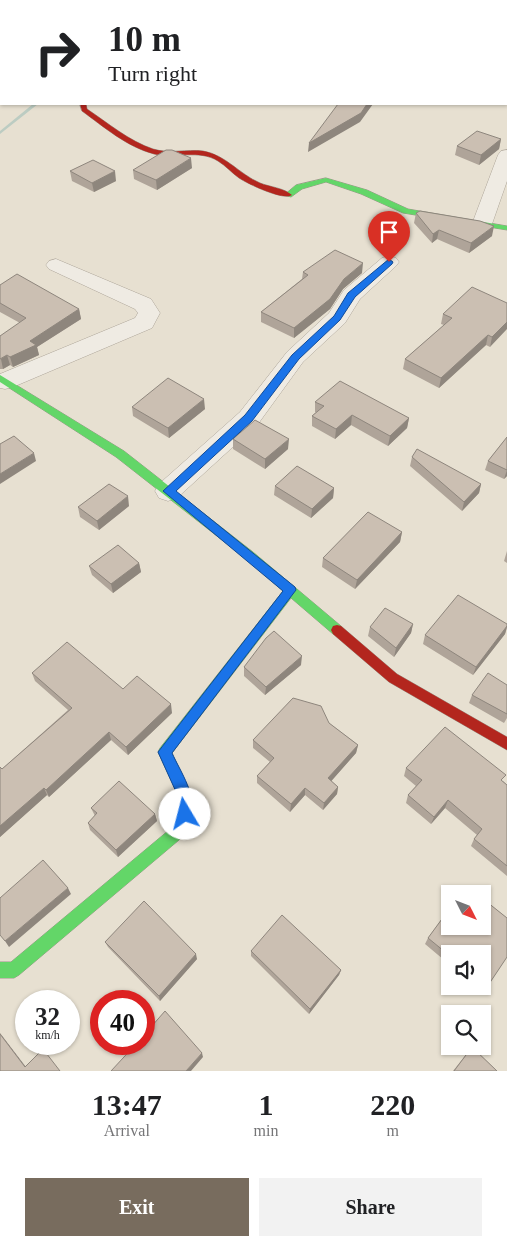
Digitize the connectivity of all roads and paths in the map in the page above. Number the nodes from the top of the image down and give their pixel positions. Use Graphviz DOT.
graph roads {
  1 [pos="83,105"];
  2 [pos="507,155"];
  3 [pos="482,224"];
  4 [pos="507,228"];
  5 [pos="389,262"];
  6 [pos="56,265"];
  7 [pos="2,379"];
  8 [pos="168,491"];
  9 [pos="290,590"];
  10 [pos="507,744"];
  11 [pos="0,970"];
  1 -- 3 [label="street"];
  2 -- 3 [label="street"];
  3 -- 4 [label="street"];
  5 -- 8 [label="street"];
  6 -- 7 [label="street"];
  7 -- 8 [label="street"];
  8 -- 9 [label="street"];
  9 -- 10 [label="street"];
  9 -- 11 [label="street"];
}
